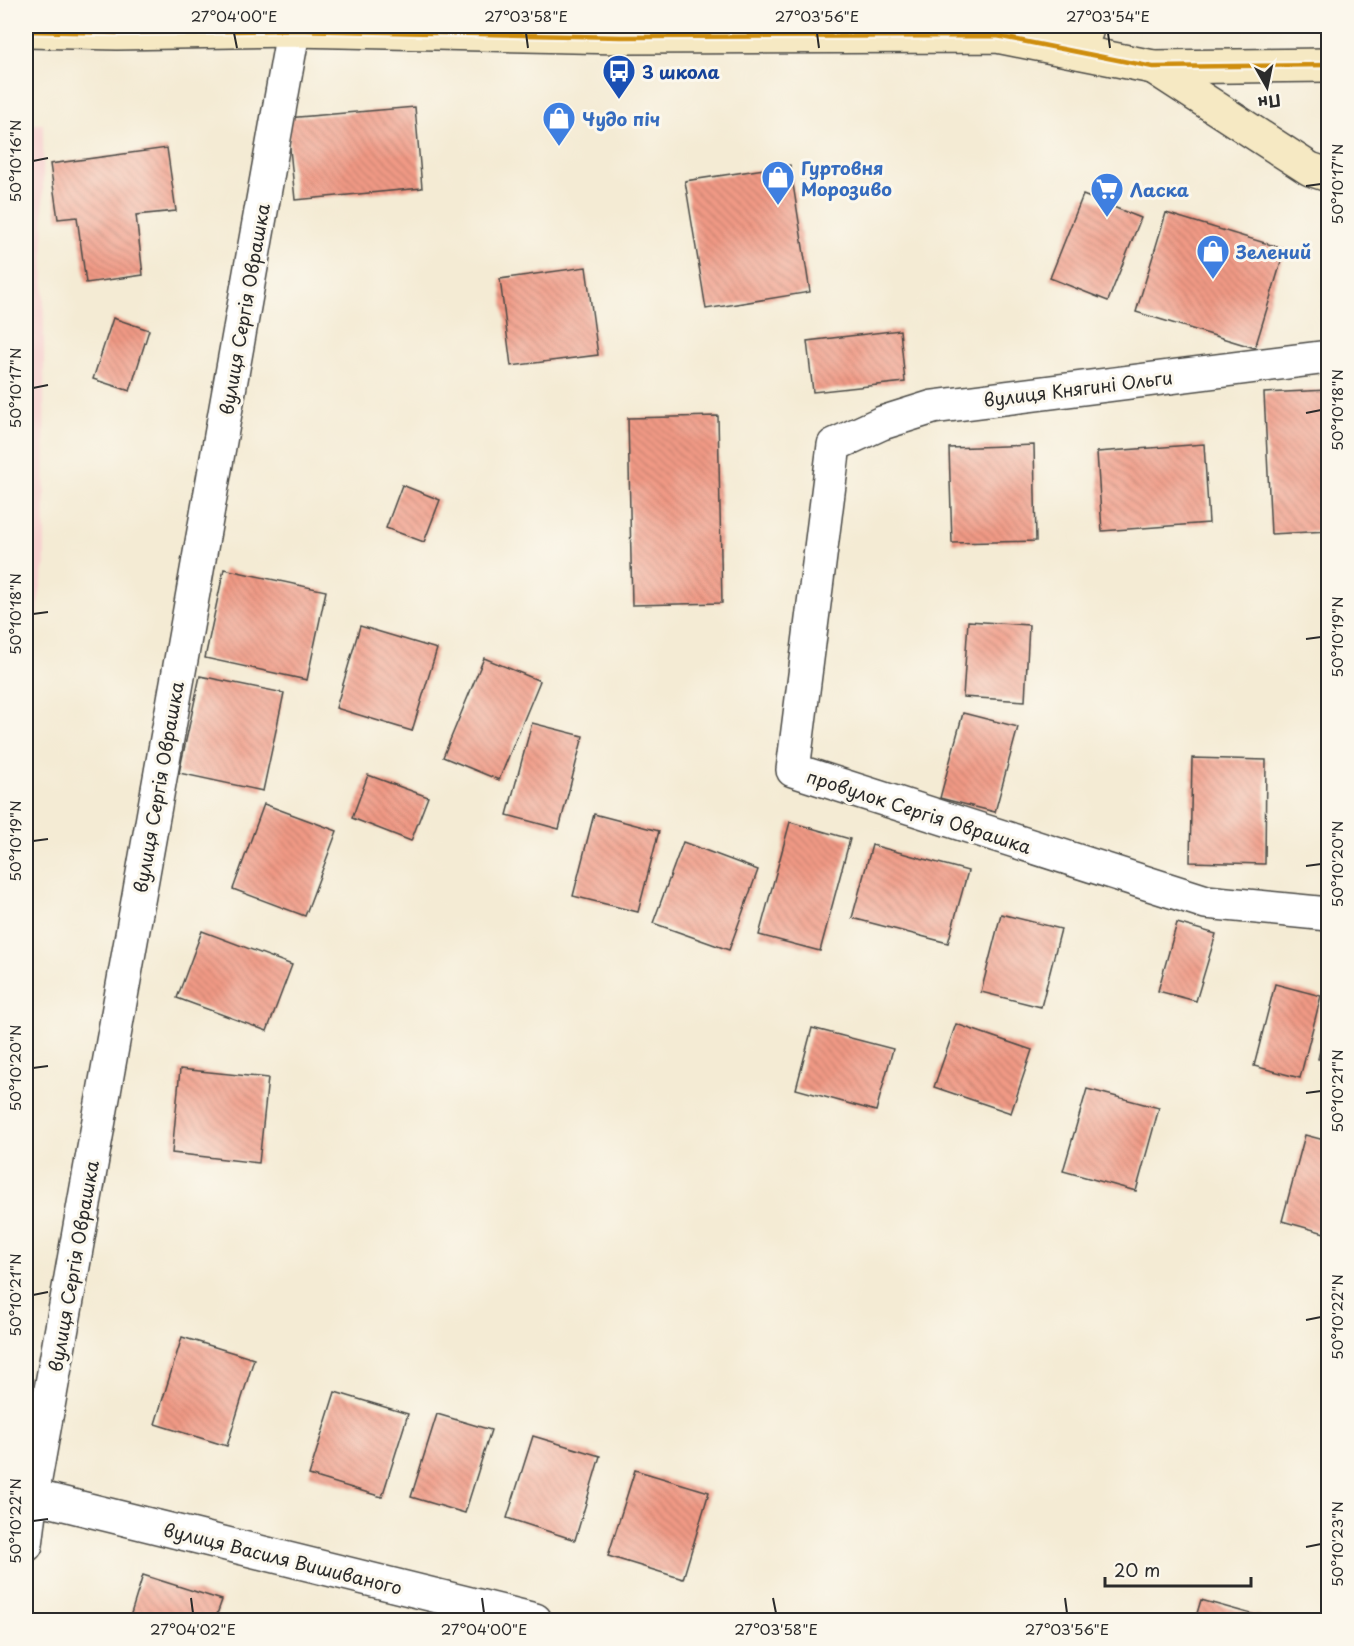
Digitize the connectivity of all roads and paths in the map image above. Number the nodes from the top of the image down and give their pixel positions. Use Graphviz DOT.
graph roads {
  1 [pos="294,28"];
  2 [pos="26,31"];
  3 [pos="1083,39"];
  4 [pos="1329,65"];
  5 [pos="1153,67"];
  6 [pos="1329,175"];
  7 [pos="1329,357"];
  8 [pos="834,445"];
  9 [pos="1329,914"];
  10 [pos="32,1496"];
  11 [pos="26,1545"];
  12 [pos="535,1620"];
  1 -- 2 [label="main road"];
  1 -- 3 [label="main road"];
  1 -- 10 [label="street, вулиця Сергія Оврашка"];
  3 -- 5 [label="main road"];
  4 -- 5 [label="main road"];
  5 -- 6 [label="main road"];
  7 -- 8 [label="street, вулиця Княгині Ольги"];
  8 -- 9 [label="street, провулок Сергія Оврашка"];
  10 -- 11 [label="street, вулиця Сергія Оврашка"];
  10 -- 12 [label="street, вулиця Василя Вишиваного"];
}
